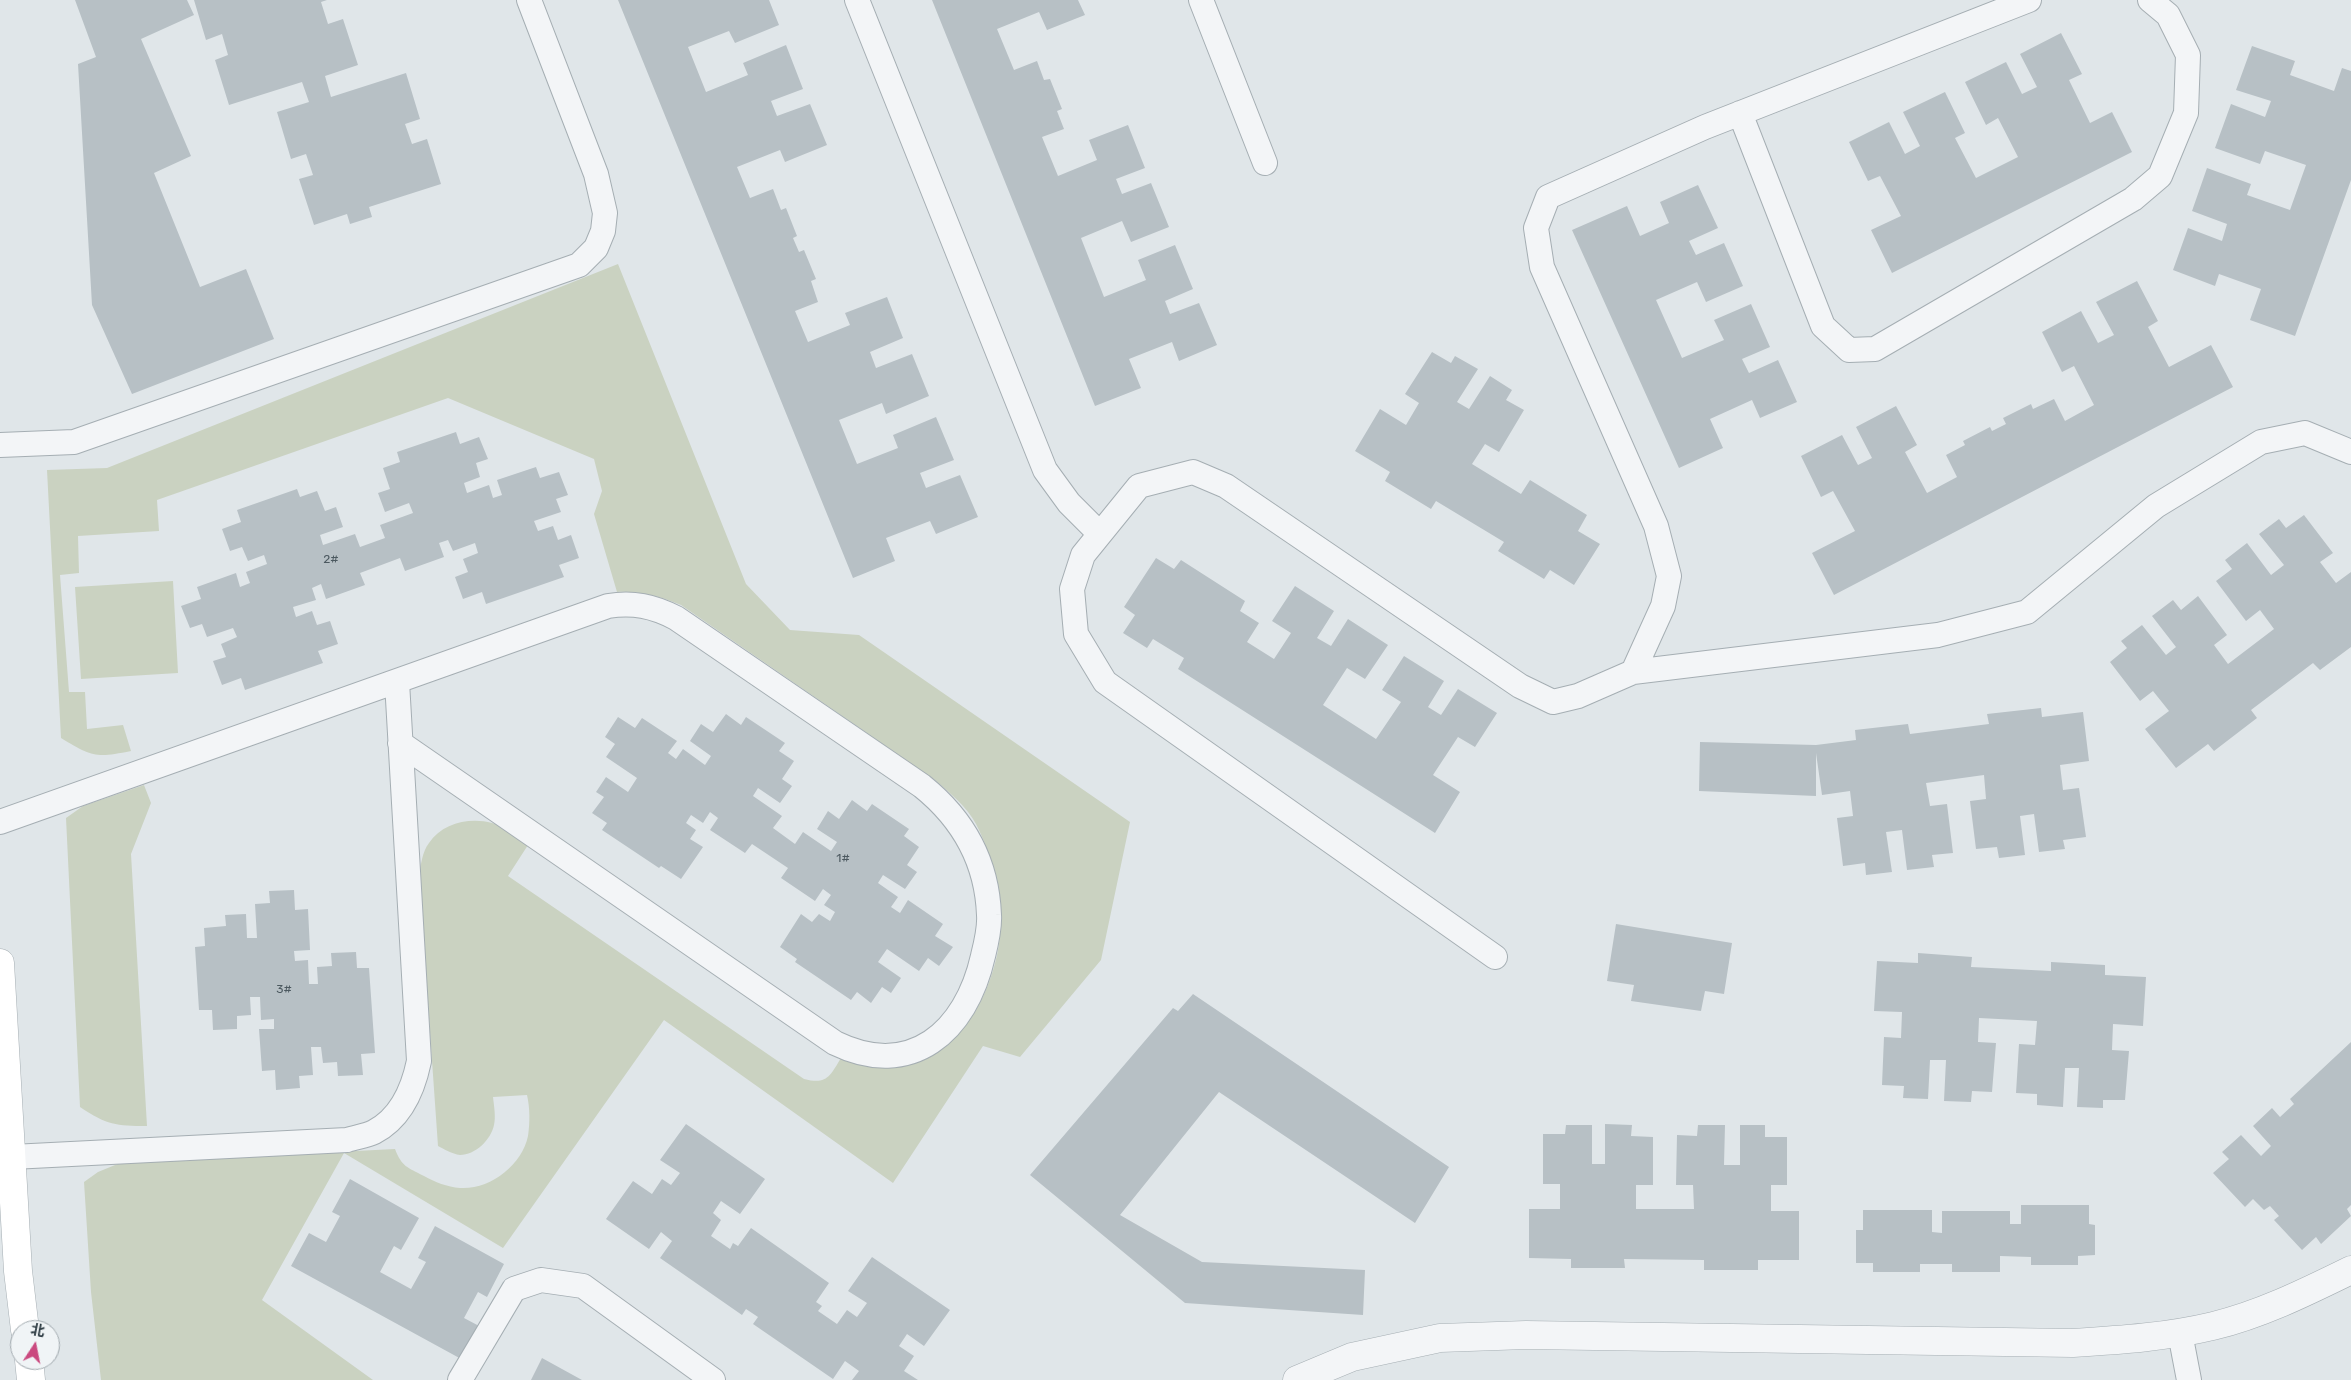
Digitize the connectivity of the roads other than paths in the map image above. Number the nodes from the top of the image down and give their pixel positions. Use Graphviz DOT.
graph roads {
  1 [pos="529,0"];
  2 [pos="857,0"];
  3 [pos="1201,0"];
  4 [pos="2030,0"];
  5 [pos="2150,0"];
  6 [pos="1740,113"];
  7 [pos="1265,163"];
  8 [pos="0,445"];
  9 [pos="2351,452"];
  10 [pos="1100,534"];
  11 [pos="1633,672"];
  12 [pos="397,682"];
  13 [pos="400,743"];
  14 [pos="0,822"];
  15 [pos="1495,957"];
  16 [pos="0,963"];
  17 [pos="2,1026"];
  18 [pos="12,1157"];
  19 [pos="2351,1270"];
  20 [pos="24,1320"];
  21 [pos="2180,1333"];
  22 [pos="460,1380"];
  23 [pos="713,1380"];
  24 [pos="1297,1380"];
  25 [pos="2189,1380"];
  1 -- 8 [label="lane"];
  2 -- 10 [label="lane"];
  3 -- 7 [label="lane"];
  4 -- 6 [label="lane"];
  5 -- 6 [label="lane"];
  6 -- 11 [label="lane"];
  9 -- 11 [label="lane"];
  10 -- 11 [label="lane"];
  10 -- 15 [label="lane"];
  12 -- 13 [label="lane"];
  12 -- 13 [label="lane"];
  12 -- 14 [label="lane"];
  13 -- 18 [label="lane"];
  16 -- 17 [label="main road"];
  17 -- 18 [label="main road"];
  18 -- 20 [label="main road"];
  19 -- 21 [label="street"];
  21 -- 24 [label="street"];
  21 -- 25 [label="lane"];
  22 -- 23 [label="lane"];
}
